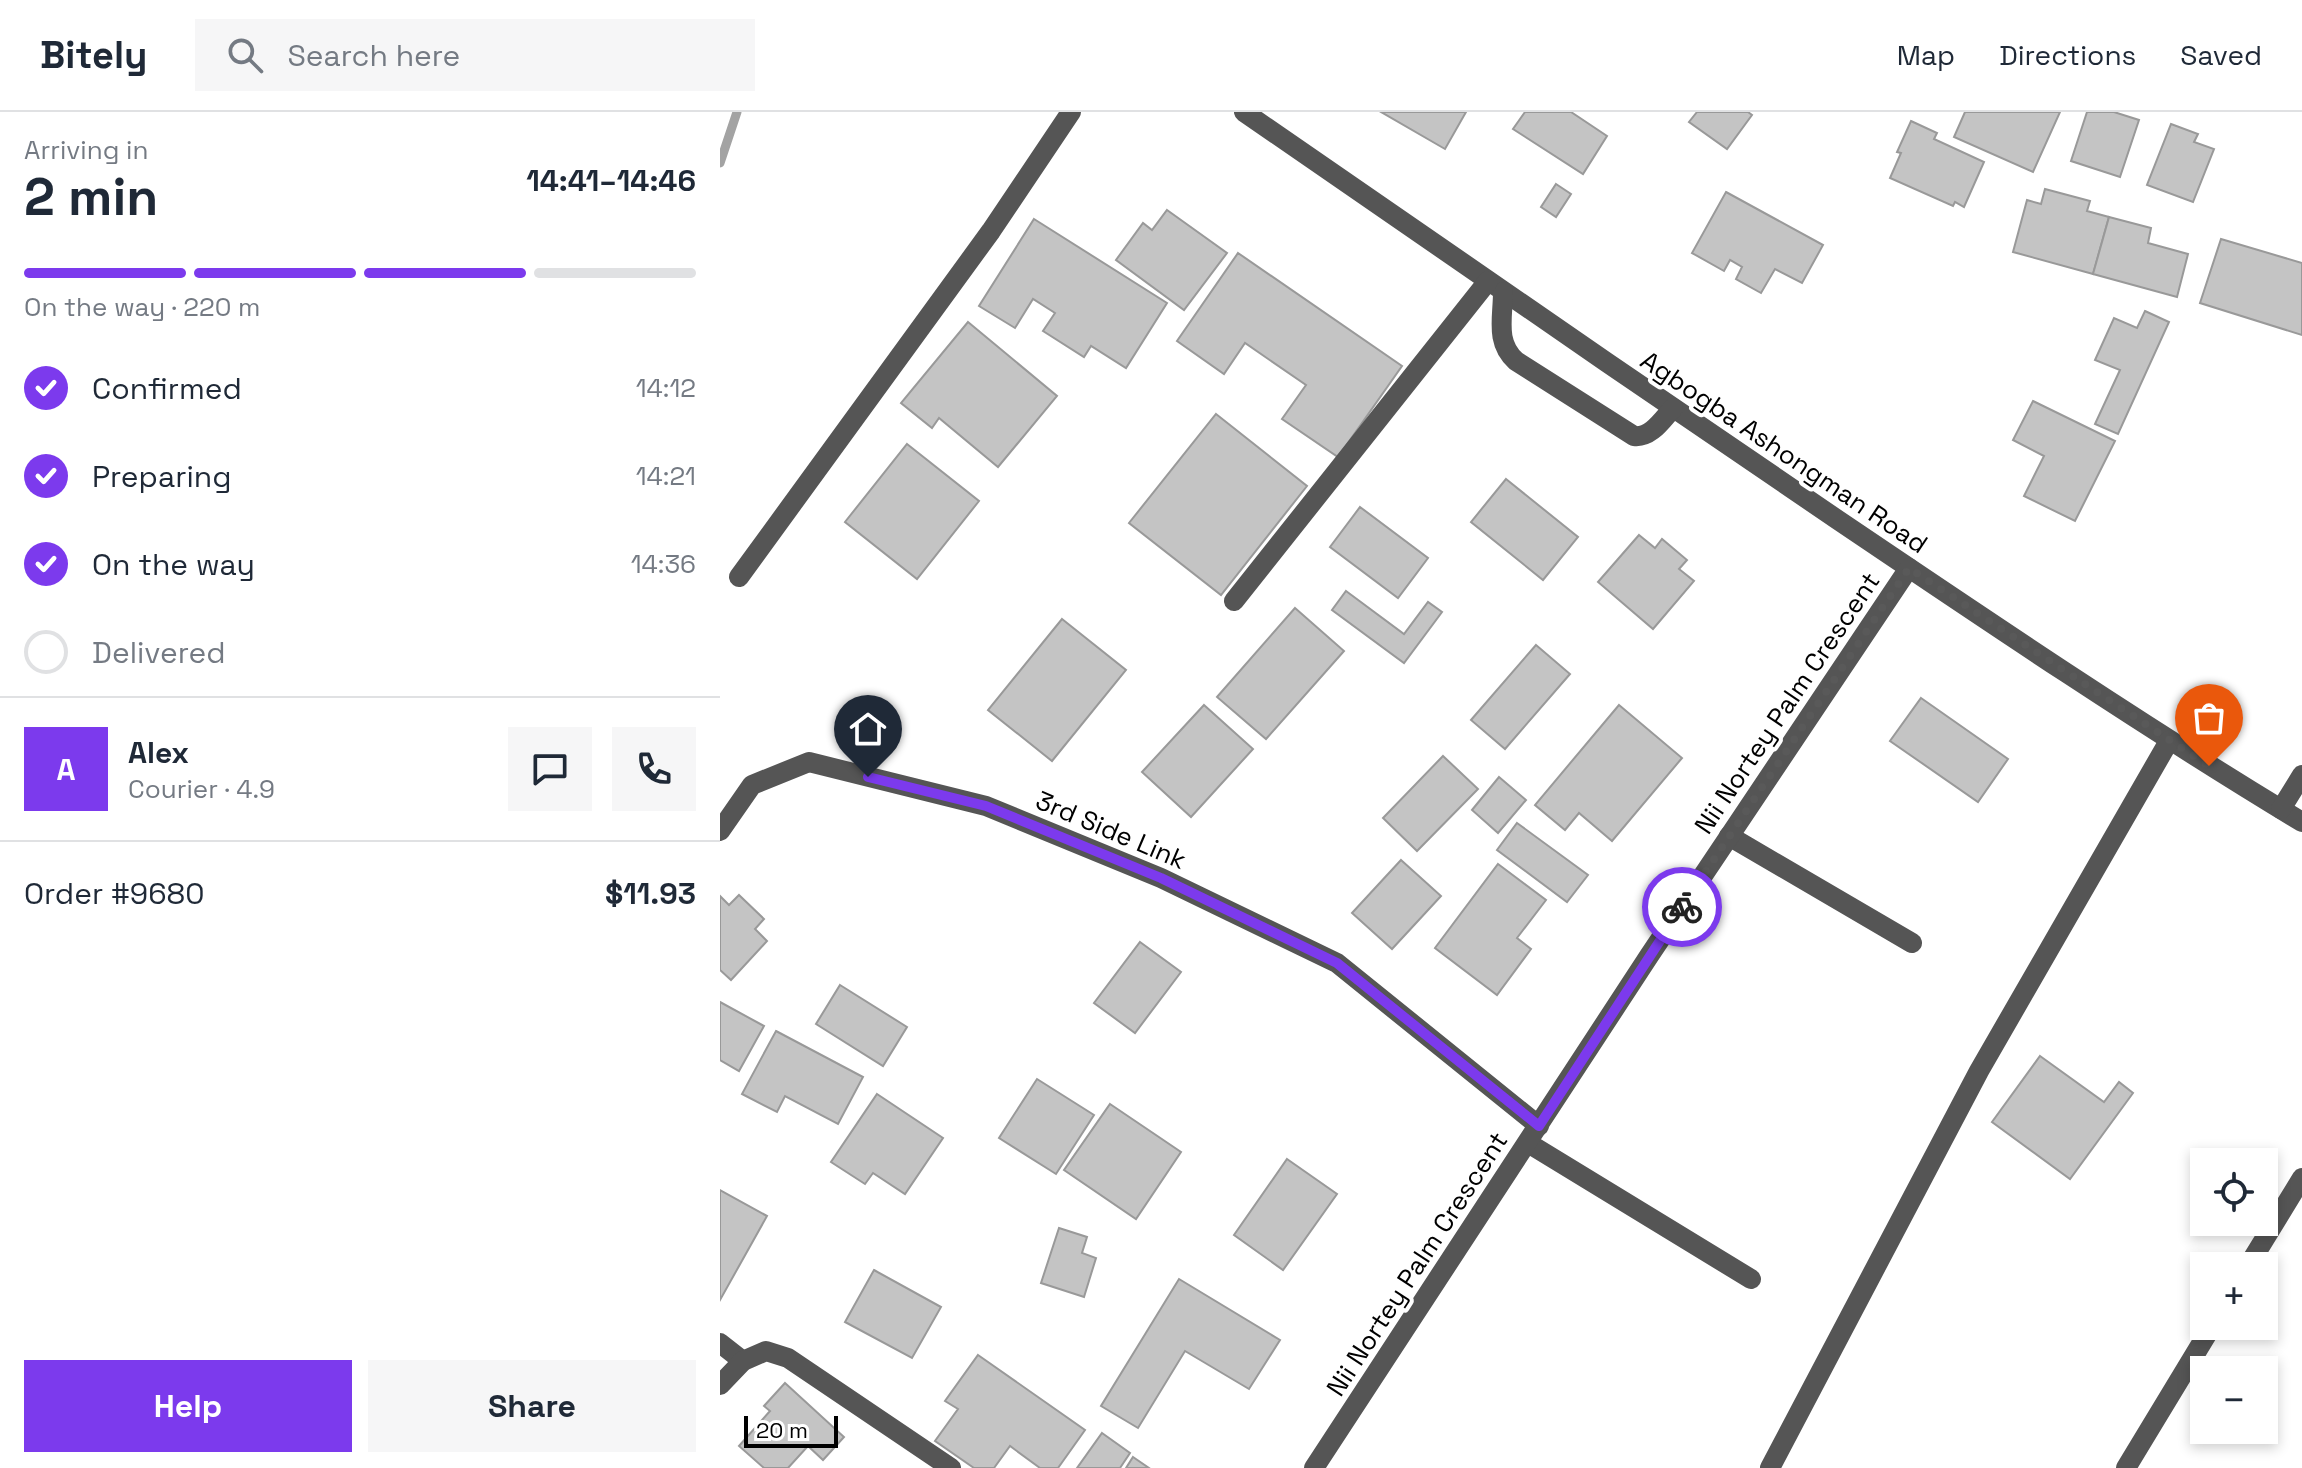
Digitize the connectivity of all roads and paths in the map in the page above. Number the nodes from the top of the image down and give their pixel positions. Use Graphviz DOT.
graph roads {
  1 [pos="1071,112"];
  2 [pos="1244,112"];
  3 [pos="1496,287"];
  4 [pos="1673,408"];
  5 [pos="1909,568"];
  6 [pos="739,577"];
  7 [pos="1234,601"];
  8 [pos="2169,741"];
  9 [pos="2302,775"];
  10 [pos="2281,809"];
  11 [pos="2302,822"];
  12 [pos="720,831"];
  13 [pos="1729,836"];
  14 [pos="1912,943"];
  15 [pos="1534,1134"];
  16 [pos="2302,1178"];
  17 [pos="2257,1252"];
  18 [pos="1751,1279"];
  19 [pos="2204,1340"];
  20 [pos="720,1343"];
  21 [pos="743,1361"];
  22 [pos="720,1385"];
  23 [pos="1319,1466"];
  24 [pos="951,1468"];
  25 [pos="1770,1468"];
  26 [pos="2126,1468"];
  1 -- 6 [label="street"];
  2 -- 3 [label="street, Agbogba Ashongman Road"];
  3 -- 4 [label="street, Agbogba Ashongman Road"];
  3 -- 4 [label="street"];
  3 -- 7 [label="street"];
  4 -- 5 [label="street, Agbogba Ashongman Road"];
  5 -- 8 [label="street, Agbogba Ashongman Road"];
  5 -- 13 [label="street, Nii Nortey Palm Crescent"];
  8 -- 10 [label="street, Agbogba Ashongman Road"];
  8 -- 25 [label="street"];
  9 -- 10 [label="street"];
  10 -- 11 [label="street, Agbogba Ashongman Road"];
  12 -- 15 [label="street, 3rd Side Link"];
  13 -- 14 [label="street"];
  13 -- 15 [label="street, Nii Nortey Palm Crescent"];
  15 -- 18 [label="street, 3rd Side Link"];
  15 -- 23 [label="street, Nii Nortey Palm Crescent"];
  16 -- 17 [label="street"];
  19 -- 26 [label="street"];
  20 -- 21 [label="street"];
  21 -- 22 [label="street"];
  21 -- 24 [label="street"];
}
